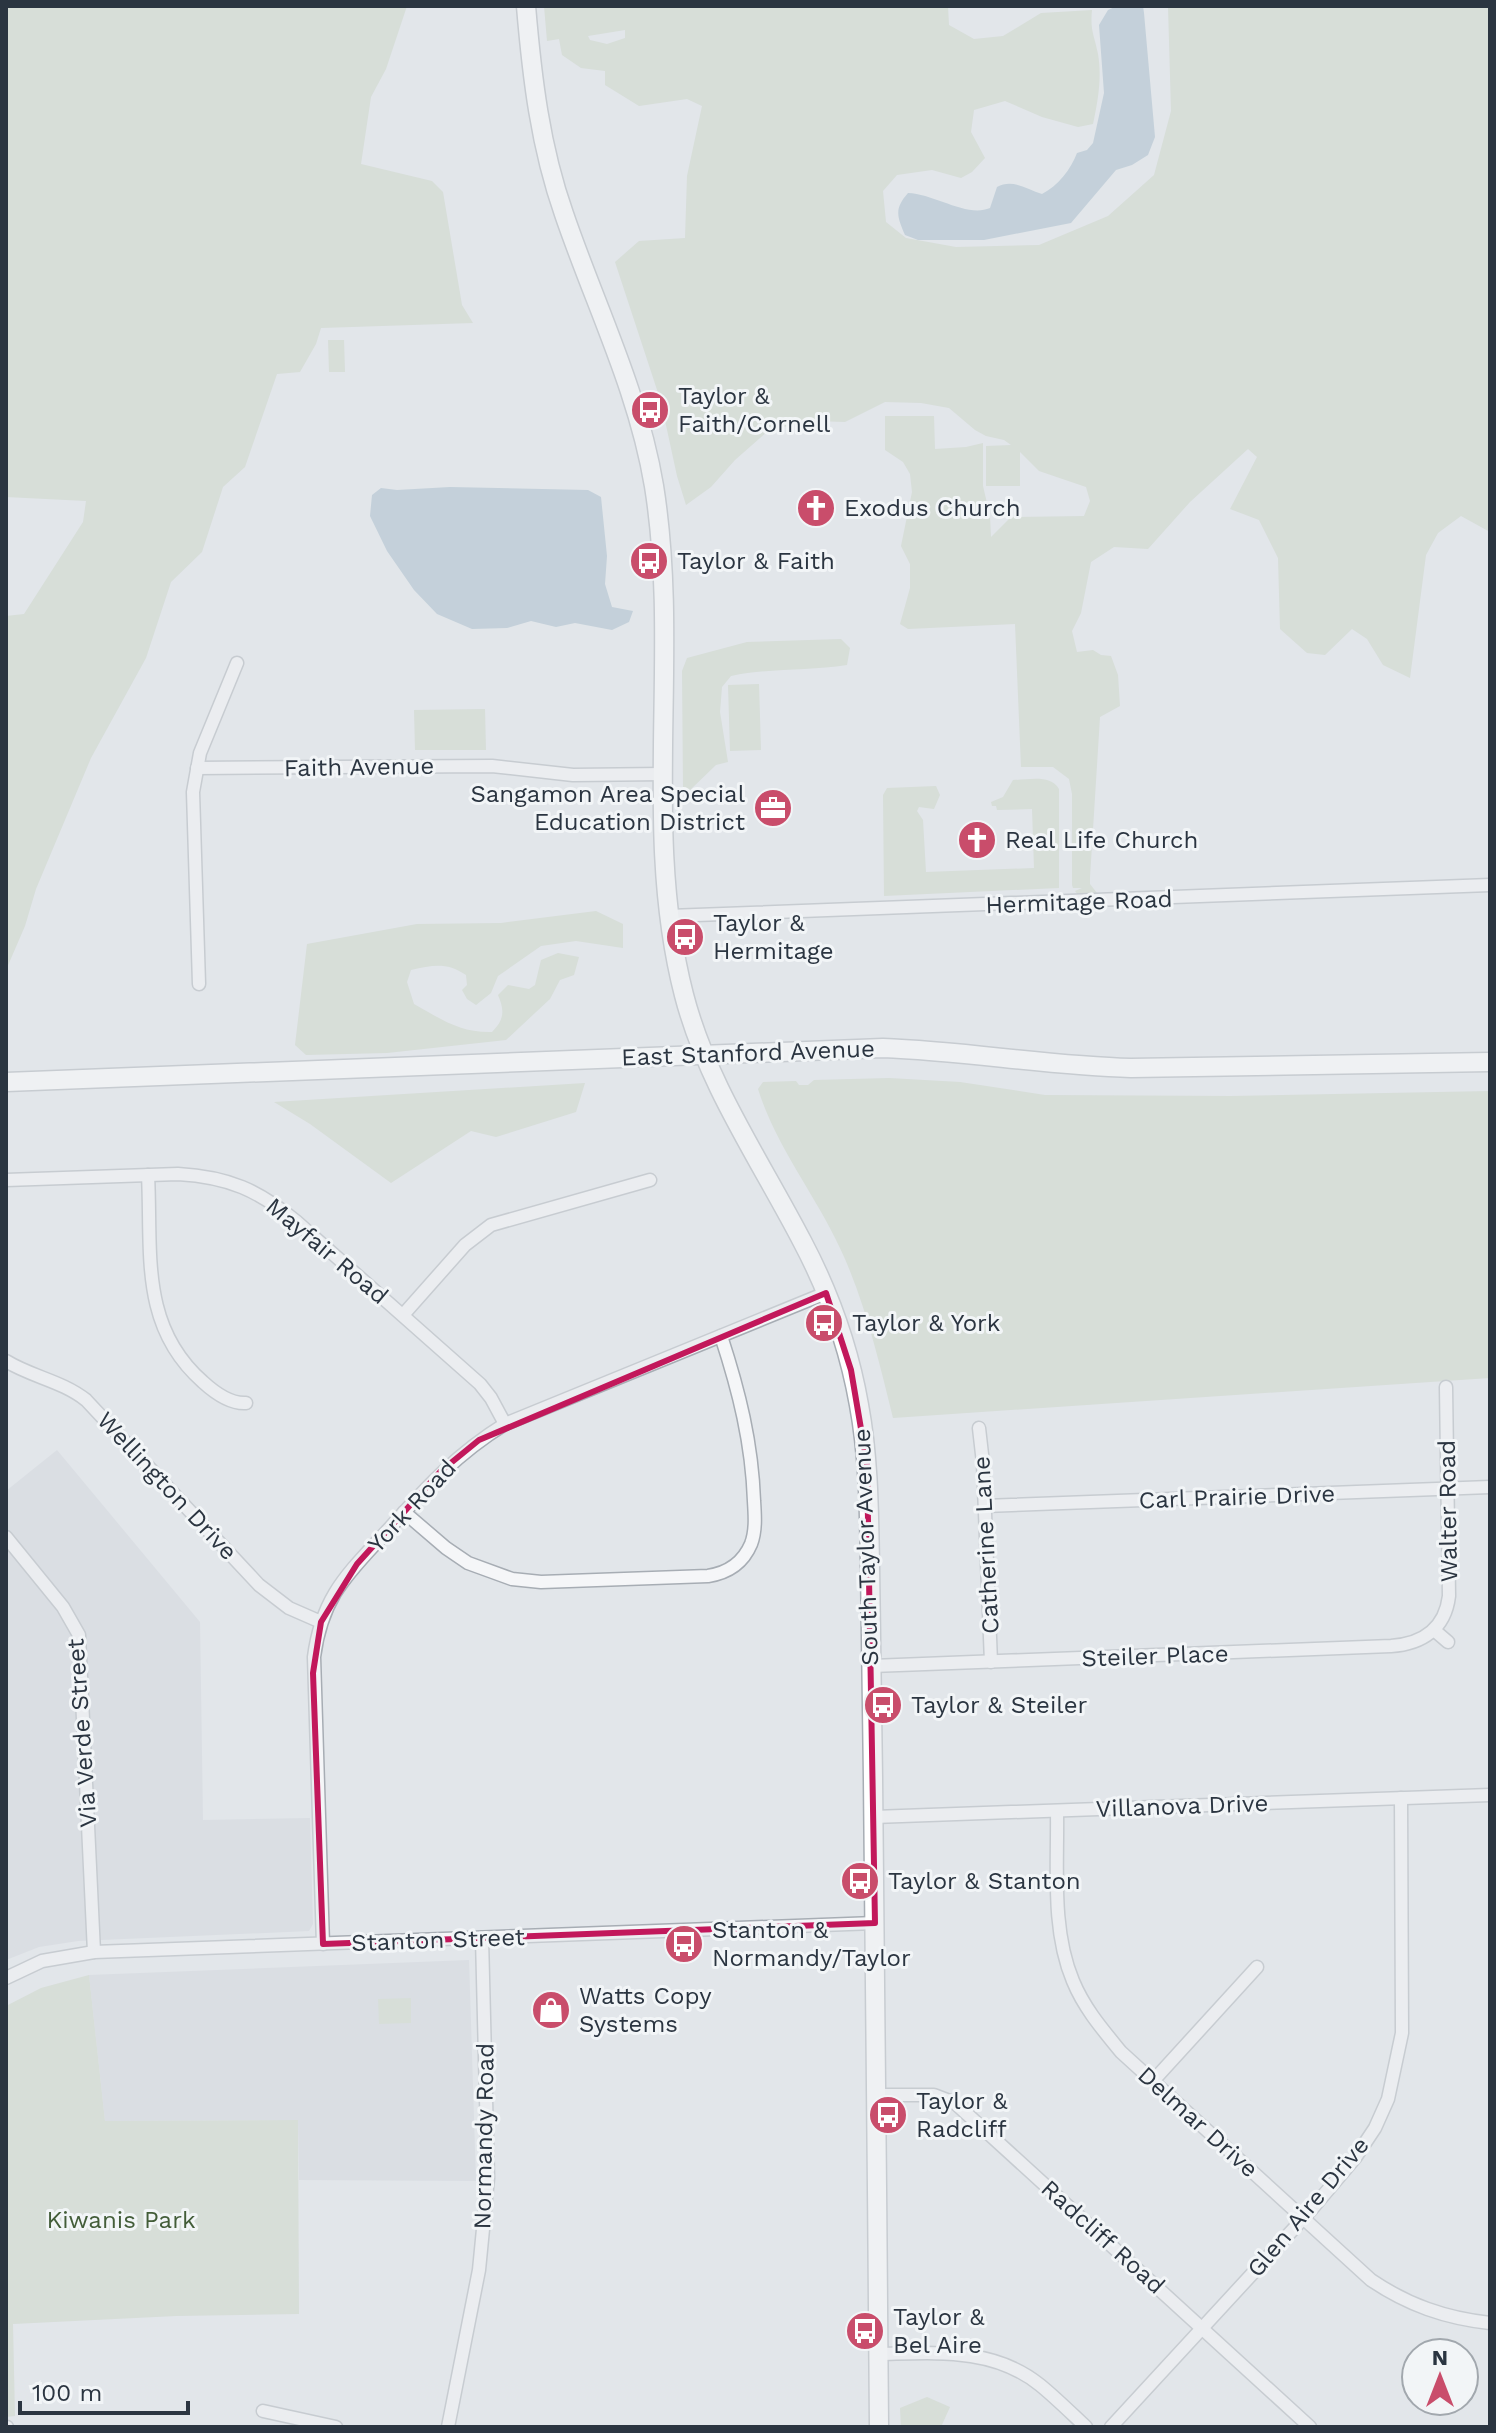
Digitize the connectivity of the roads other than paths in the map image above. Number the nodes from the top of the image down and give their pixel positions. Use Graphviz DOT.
graph roads {
  1 [pos="526,6"];
  2 [pos="237,663"];
  3 [pos="197,768"];
  4 [pos="665,774"];
  5 [pos="1490,885"];
  6 [pos="669,916"];
  7 [pos="199,984"];
  8 [pos="704,1054"];
  9 [pos="1490,1062"];
  10 [pos="6,1082"];
  11 [pos="148,1175"];
  12 [pos="6,1180"];
  13 [pos="650,1180"];
  14 [pos="826,1293"];
  15 [pos="403,1315"];
  16 [pos="721,1336"];
  17 [pos="7,1363"];
  18 [pos="1446,1387"];
  19 [pos="246,1403"];
  20 [pos="505,1424"];
  21 [pos="979,1428"];
  22 [pos="1490,1487"];
  23 [pos="1447,1489"];
  24 [pos="985,1506"];
  25 [pos="404,1512"];
  26 [pos="6,1537"];
  27 [pos="321,1622"];
  28 [pos="1434,1630"];
  29 [pos="1448,1642"];
  30 [pos="991,1662"];
  31 [pos="872,1666"];
  32 [pos="1490,1795"];
  33 [pos="1401,1798"];
  34 [pos="1057,1811"];
  35 [pos="874,1817"];
  36 [pos="875,1923"];
  37 [pos="482,1938"];
  38 [pos="323,1944"];
  39 [pos="94,1952"];
  40 [pos="1257,1967"];
  41 [pos="6,1978"];
  42 [pos="1153,2081"];
  43 [pos="876,2095"];
  44 [pos="1303,2218"];
  45 [pos="1490,2323"];
  46 [pos="1202,2328"];
  47 [pos="879,2354"];
  48 [pos="263,2411"];
  49 [pos="336,2427"];
  50 [pos="448,2427"];
  51 [pos="879,2427"];
  52 [pos="1086,2427"];
  53 [pos="1111,2427"];
  54 [pos="1310,2427"];
  1 -- 4 [label="street, South Taylor Avenue"];
  2 -- 3 [label="street"];
  3 -- 4 [label="street, Faith Avenue"];
  3 -- 7 [label="street"];
  4 -- 6 [label="street, South Taylor Avenue"];
  5 -- 6 [label="street, Hermitage Road"];
  6 -- 8 [label="street, South Taylor Avenue"];
  8 -- 9 [label="street, East Stanford Avenue"];
  8 -- 10 [label="street, East Stanford Avenue"];
  8 -- 14 [label="street, South Taylor Avenue"];
  11 -- 12 [label="street, Mayfair Road"];
  11 -- 15 [label="street, Mayfair Road"];
  11 -- 19 [label="street"];
  13 -- 15 [label="street"];
  14 -- 16 [label="street, York Road"];
  14 -- 31 [label="street, South Taylor Avenue"];
  15 -- 20 [label="street, Mayfair Road"];
  16 -- 20 [label="street, York Road"];
  16 -- 25 [label="street"];
  17 -- 27 [label="street, Wellington Drive"];
  18 -- 23 [label="street, Walter Road"];
  20 -- 25 [label="street, York Road"];
  21 -- 24 [label="street, Catherine Lane"];
  22 -- 23 [label="street, Carl Prairie Drive"];
  23 -- 24 [label="street, Carl Prairie Drive"];
  23 -- 28 [label="street, Walter Road"];
  24 -- 30 [label="street, Catherine Lane"];
  25 -- 27 [label="street, York Road"];
  26 -- 39 [label="street, Via Verde Street"];
  27 -- 38 [label="street, York Road"];
  28 -- 29 [label="street"];
  28 -- 30 [label="street, Steiler Place"];
  30 -- 31 [label="street, Steiler Place"];
  31 -- 35 [label="street, South Taylor Avenue"];
  32 -- 33 [label="street, Villanova Drive"];
  33 -- 34 [label="street, Villanova Drive"];
  33 -- 44 [label="street, Glen Aire Drive"];
  34 -- 35 [label="street, Villanova Drive"];
  34 -- 42 [label="street, Delmar Drive"];
  35 -- 36 [label="street, South Taylor Avenue"];
  36 -- 37 [label="street, Stanton Street"];
  36 -- 43 [label="street, South Taylor Avenue"];
  37 -- 38 [label="street, Stanton Street"];
  37 -- 50 [label="street, Normandy Road"];
  38 -- 39 [label="street, Stanton Street"];
  39 -- 41 [label="street, Stanton Street"];
  40 -- 42 [label="street"];
  42 -- 44 [label="street, Delmar Drive"];
  43 -- 46 [label="street, Radcliff Road"];
  43 -- 47 [label="street, South Taylor Avenue"];
  44 -- 45 [label="street, Delmar Drive"];
  44 -- 46 [label="street, Glen Aire Drive"];
  46 -- 53 [label="street, Glen Aire Drive"];
  46 -- 54 [label="street, Radcliff Road"];
  47 -- 51 [label="street, South Taylor Avenue"];
  47 -- 52 [label="street"];
  48 -- 49 [label="street"];
}
